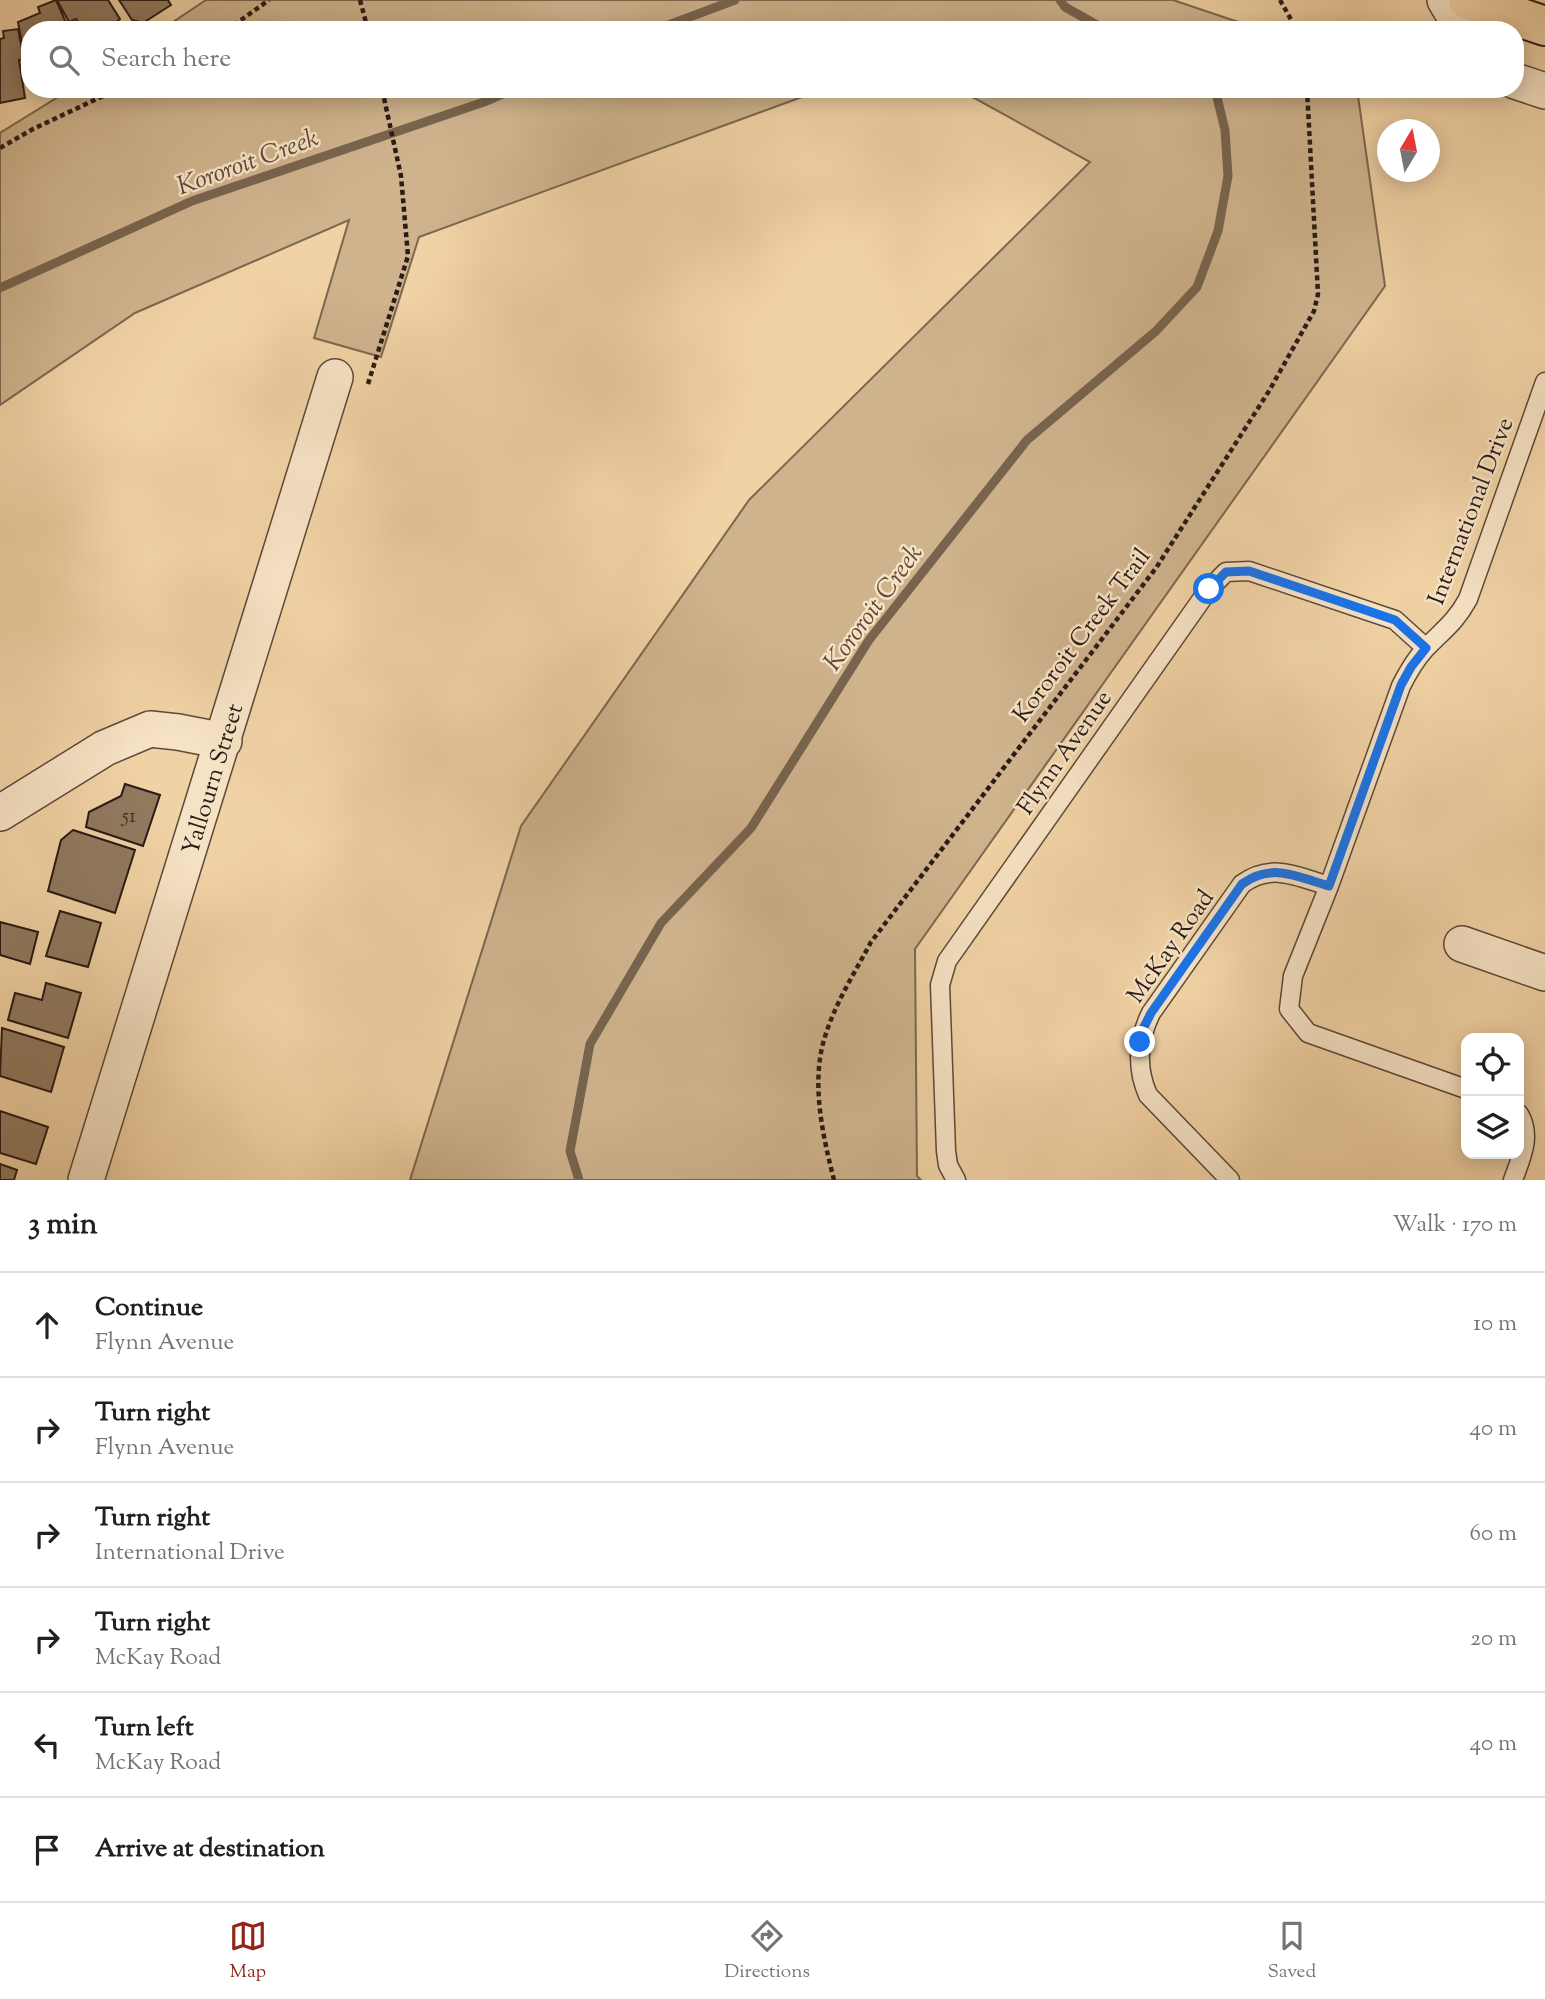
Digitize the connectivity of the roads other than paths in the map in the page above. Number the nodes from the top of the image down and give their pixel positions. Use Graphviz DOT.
graph roads {
  1 [pos="1445,0"];
  2 [pos="1468,0"];
  3 [pos="1458,21"];
  4 [pos="1545,26"];
  5 [pos="1524,84"];
  6 [pos="1545,91"];
  7 [pos="335,377"];
  8 [pos="1545,382"];
  9 [pos="1426,648"];
  10 [pos="220,753"];
  11 [pos="0,813"];
  12 [pos="1329,886"];
  13 [pos="1462,944"];
  14 [pos="1545,972"];
  15 [pos="1461,1087"];
  16 [pos="1524,1127"];
  17 [pos="1524,1149"];
  18 [pos="1520,1159"];
  19 [pos="86,1180"];
  20 [pos="956,1180"];
  21 [pos="1230,1180"];
  22 [pos="1513,1180"];
  1 -- 3 [label="street"];
  2 -- 4 [label="highway"];
  5 -- 6 [label="street"];
  7 -- 10 [label="street, Yallourn Street"];
  8 -- 9 [label="lane, International Drive"];
  9 -- 12 [label="lane, International Drive"];
  9 -- 20 [label="lane, Flynn Avenue"];
  10 -- 11 [label="street"];
  10 -- 19 [label="street, Yallourn Street"];
  12 -- 15 [label="lane, International Drive"];
  12 -- 21 [label="lane, McKay Road"];
  13 -- 14 [label="street"];
  16 -- 17 [label="lane"];
  18 -- 22 [label="lane"];
}
